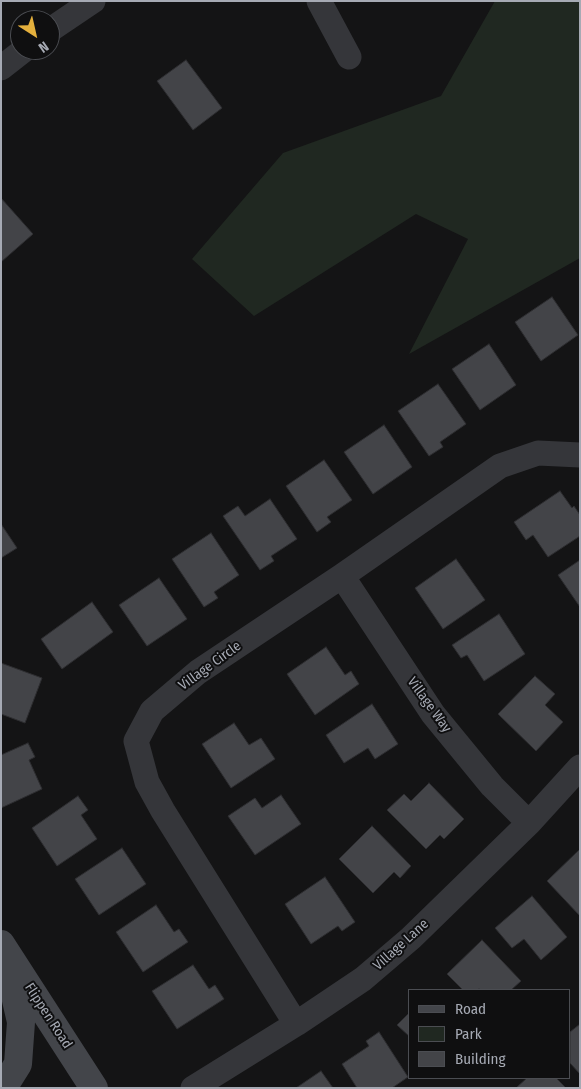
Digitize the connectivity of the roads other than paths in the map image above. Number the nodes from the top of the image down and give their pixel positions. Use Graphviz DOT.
graph roads {
  1 [pos="93,1"];
  2 [pos="319,1"];
  3 [pos="60,23"];
  4 [pos="349,58"];
  5 [pos="11,60"];
  6 [pos="1,68"];
  7 [pos="580,455"];
  8 [pos="342,576"];
  9 [pos="580,767"];
  10 [pos="529,823"];
  11 [pos="3,947"];
  12 [pos="296,1024"];
  13 [pos="3,1088"];
  14 [pos="94,1088"];
  15 [pos="193,1088"];
  1 -- 3 [label="street"];
  2 -- 4 [label="street"];
  5 -- 6 [label="street"];
  7 -- 8 [label="street, Village Circle"];
  8 -- 10 [label="street, Village Way"];
  8 -- 12 [label="street, Village Circle"];
  9 -- 10 [label="street, Village Lane"];
  10 -- 12 [label="street, Village Lane"];
  11 -- 13 [label="street"];
  11 -- 14 [label="street, Flippen Road"];
  12 -- 15 [label="street, Village Lane"];
}
